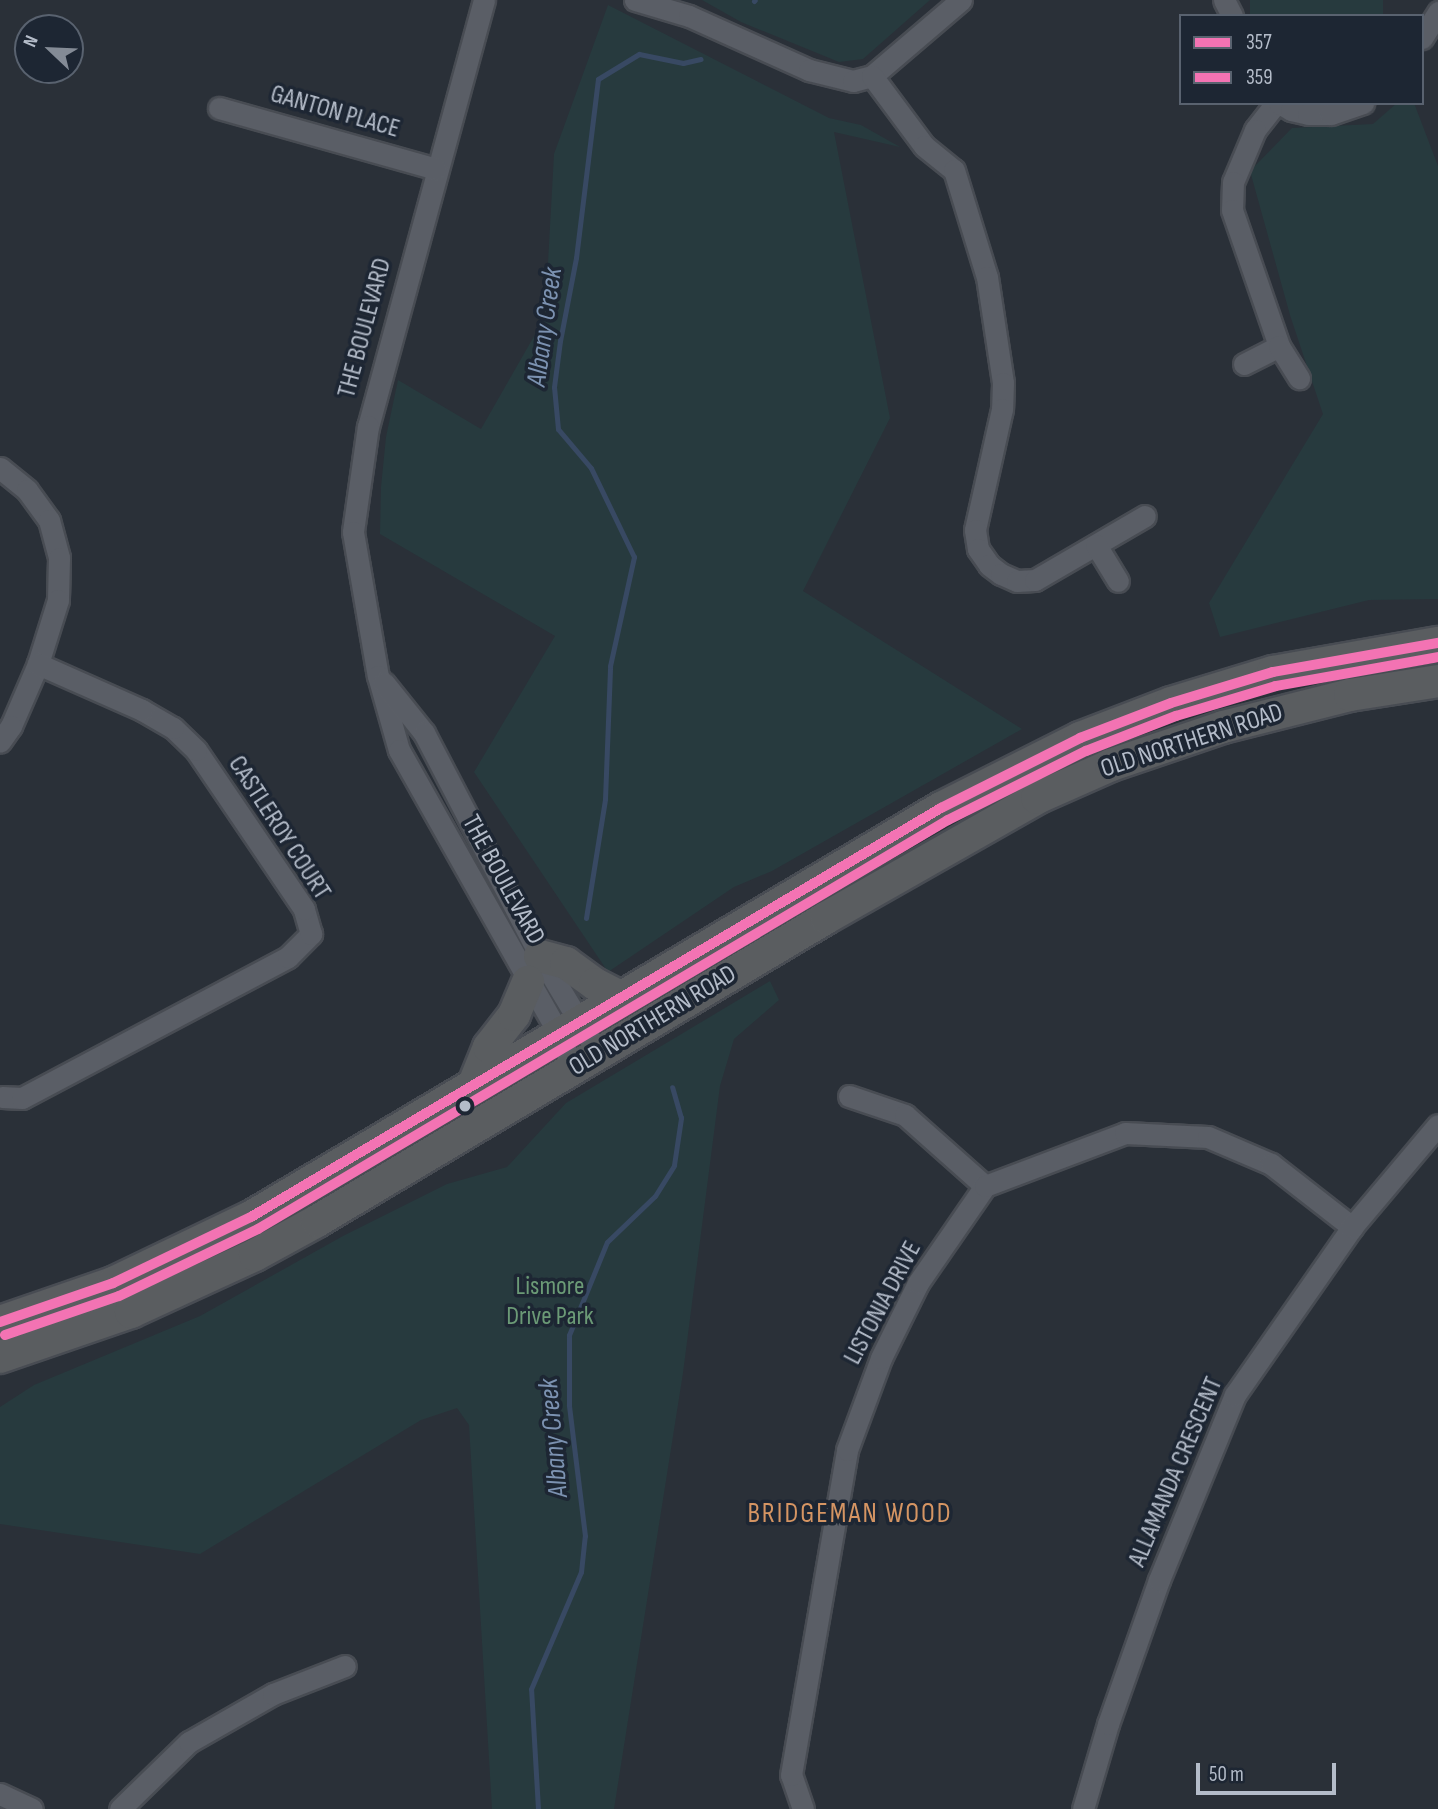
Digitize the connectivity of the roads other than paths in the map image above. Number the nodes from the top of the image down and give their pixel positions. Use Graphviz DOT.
graph roads {
  1 [pos="484,0"];
  2 [pos="635,0"];
  3 [pos="664,0"];
  4 [pos="961,0"];
  5 [pos="1438,12"];
  6 [pos="689,16"];
  7 [pos="1424,35"];
  8 [pos="872,76"];
  9 [pos="1276,105"];
  10 [pos="1282,105"];
  11 [pos="1357,105"];
  12 [pos="219,108"];
  13 [pos="436,169"];
  14 [pos="1279,346"];
  15 [pos="1244,365"];
  16 [pos="1299,378"];
  17 [pos="0,468"];
  18 [pos="1145,516"];
  19 [pos="1096,545"];
  20 [pos="1118,581"];
  21 [pos="1438,643"];
  22 [pos="38,664"];
  23 [pos="378,676"];
  24 [pos="1438,681"];
  25 [pos="0,742"];
  26 [pos="534,969"];
  27 [pos="621,997"];
  28 [pos="569,1028"];
  29 [pos="586,1060"];
  30 [pos="474,1084"];
  31 [pos="849,1096"];
  32 [pos="2,1097"];
  33 [pos="1438,1125"];
  34 [pos="985,1186"];
  35 [pos="1353,1227"];
  36 [pos="0,1322"];
  37 [pos="0,1357"];
  38 [pos="345,1666"];
  39 [pos="0,1794"];
  40 [pos="32,1809"];
  41 [pos="120,1809"];
  42 [pos="803,1809"];
  43 [pos="1083,1809"];
  1 -- 13 [label="street, THE BOULEVARD"];
  2 -- 6 [label="street"];
  3 -- 6 [label="street"];
  4 -- 8 [label="street"];
  5 -- 7 [label="street"];
  6 -- 8 [label="street"];
  8 -- 19 [label="street"];
  9 -- 14 [label="street"];
  10 -- 11 [label="street"];
  12 -- 13 [label="street, GANTON PLACE"];
  13 -- 23 [label="street, THE BOULEVARD"];
  14 -- 15 [label="street"];
  14 -- 16 [label="street"];
  17 -- 22 [label="street"];
  18 -- 19 [label="street"];
  19 -- 20 [label="street"];
  21 -- 27 [label="highway, OLD NORTHERN ROAD"];
  22 -- 25 [label="street"];
  22 -- 32 [label="street, CASTLEROY COURT"];
  23 -- 26 [label="street, THE BOULEVARD"];
  23 -- 26 [label="street, THE BOULEVARD"];
  24 -- 29 [label="highway, OLD NORTHERN ROAD"];
  26 -- 27 [label="highway"];
  26 -- 28 [label="street, THE BOULEVARD"];
  26 -- 28 [label="street, THE BOULEVARD"];
  26 -- 30 [label="highway"];
  27 -- 28 [label="highway, OLD NORTHERN ROAD"];
  28 -- 29 [label="street, THE BOULEVARD"];
  28 -- 29 [label="street, THE BOULEVARD"];
  28 -- 30 [label="highway, OLD NORTHERN ROAD"];
  29 -- 37 [label="highway, OLD NORTHERN ROAD"];
  30 -- 36 [label="highway, OLD NORTHERN ROAD"];
  31 -- 34 [label="street"];
  33 -- 35 [label="street, ALLAMANDA CRESCENT"];
  34 -- 35 [label="street"];
  34 -- 42 [label="street, LISTONIA DRIVE"];
  35 -- 43 [label="street, ALLAMANDA CRESCENT"];
  38 -- 41 [label="street"];
  39 -- 40 [label="street"];
}
